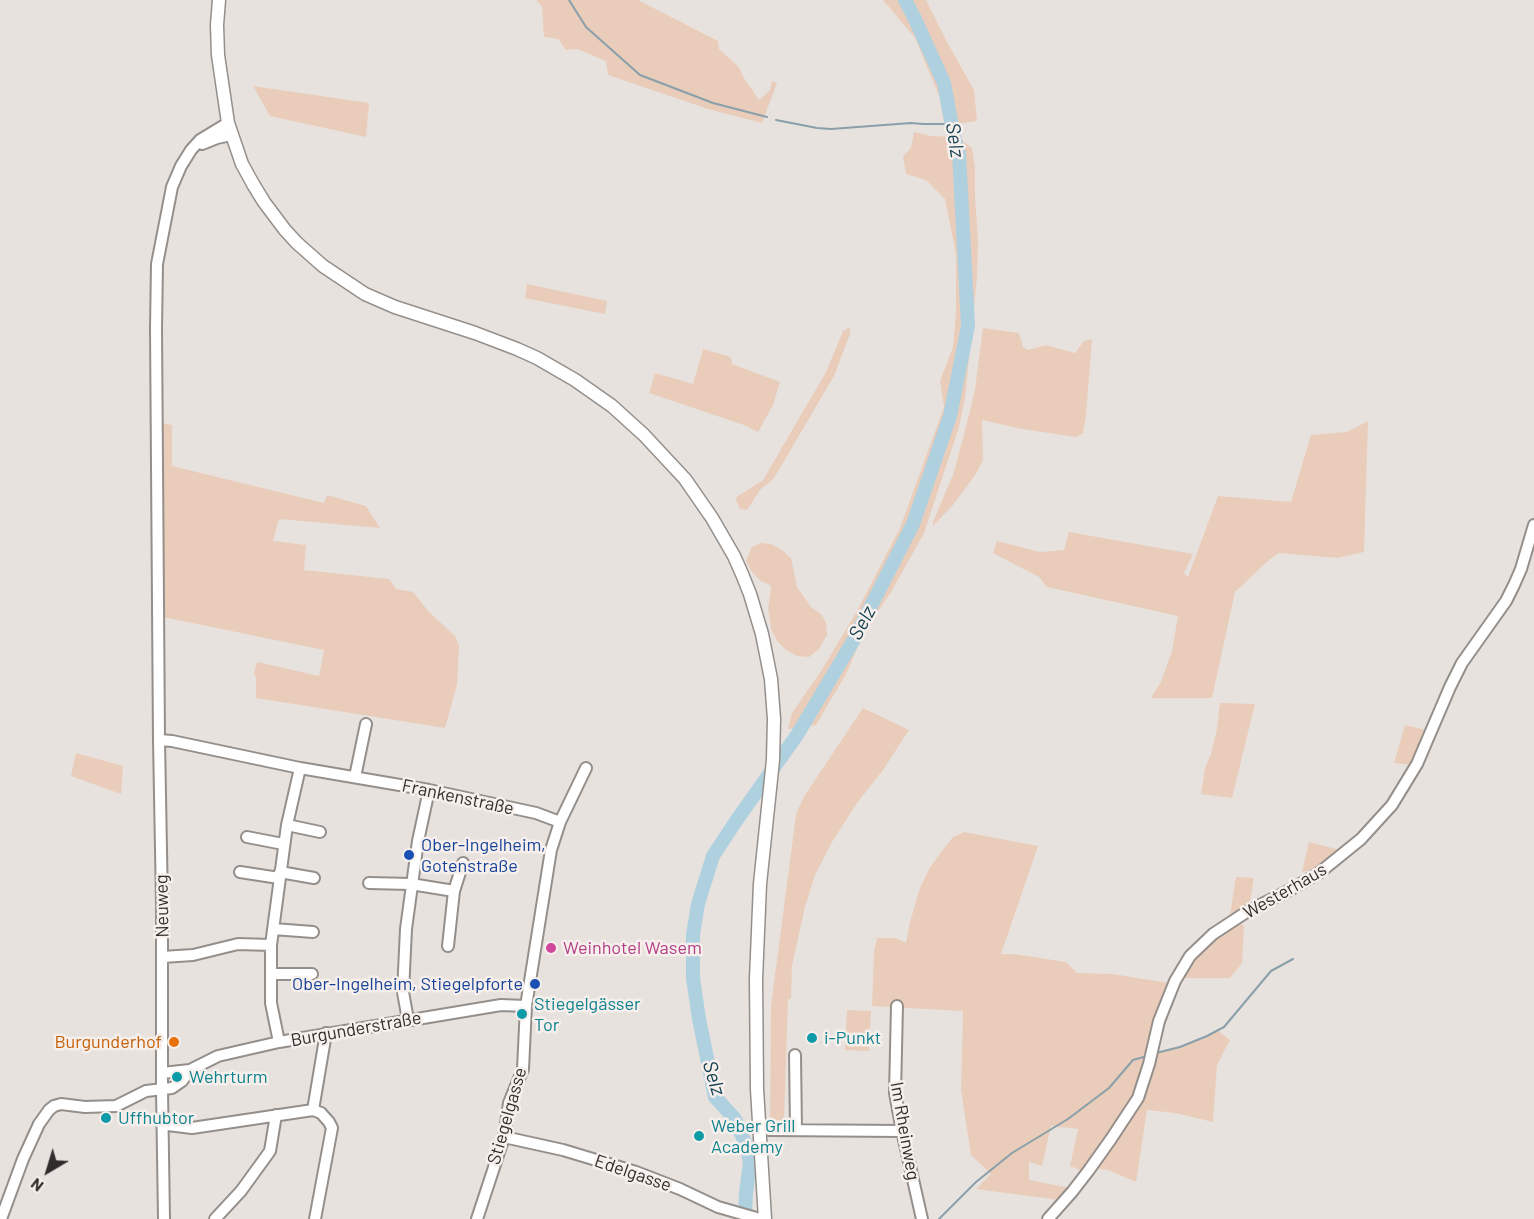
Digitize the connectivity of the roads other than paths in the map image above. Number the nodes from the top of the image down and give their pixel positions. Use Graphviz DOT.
graph roads {
  1 [pos="219,0"];
  2 [pos="230,129"];
  3 [pos="1534,525"];
  4 [pos="366,724"];
  5 [pos="159,740"];
  6 [pos="300,768"];
  7 [pos="586,768"];
  8 [pos="355,777"];
  9 [pos="429,790"];
  10 [pos="560,822"];
  11 [pos="287,825"];
  12 [pos="320,832"];
  13 [pos="247,837"];
  14 [pos="284,844"];
  15 [pos="463,863"];
  16 [pos="240,872"];
  17 [pos="279,875"];
  18 [pos="314,878"];
  19 [pos="369,883"];
  20 [pos="411,884"];
  21 [pos="454,891"];
  22 [pos="273,929"];
  23 [pos="313,932"];
  24 [pos="270,945"];
  25 [pos="448,946"];
  26 [pos="162,957"];
  27 [pos="271,974"];
  28 [pos="312,974"];
  29 [pos="526,1006"];
  30 [pos="897,1006"];
  31 [pos="408,1020"];
  32 [pos="326,1033"];
  33 [pos="279,1042"];
  34 [pos="795,1055"];
  35 [pos="190,1070"];
  36 [pos="162,1073"];
  37 [pos="162,1089"];
  38 [pos="313,1110"];
  39 [pos="276,1115"];
  40 [pos="162,1125"];
  41 [pos="769,1130"];
  42 [pos="796,1130"];
  43 [pos="902,1131"];
  44 [pos="504,1137"];
  45 [pos="756,1218"];
  46 [pos="0,1219"];
  47 [pos="164,1219"];
  48 [pos="215,1219"];
  49 [pos="315,1219"];
  50 [pos="477,1219"];
  51 [pos="765,1219"];
  52 [pos="922,1219"];
  53 [pos="1048,1219"];
  1 -- 2 [label="main road"];
  2 -- 5 [label="street, Neuweg"];
  2 -- 51 [label="main road"];
  3 -- 53 [label="street, Westerhaus"];
  4 -- 8 [label="street"];
  5 -- 6 [label="street, Frankenstraße"];
  5 -- 26 [label="street, Neuweg"];
  6 -- 8 [label="street, Frankenstraße"];
  6 -- 11 [label="street"];
  7 -- 10 [label="street, Stiegelgasse"];
  8 -- 9 [label="street, Frankenstraße"];
  9 -- 10 [label="street, Frankenstraße"];
  9 -- 20 [label="street"];
  10 -- 29 [label="street, Stiegelgasse"];
  11 -- 12 [label="street"];
  11 -- 14 [label="street"];
  13 -- 14 [label="street"];
  14 -- 17 [label="street"];
  15 -- 21 [label="street"];
  16 -- 17 [label="street"];
  17 -- 18 [label="street"];
  17 -- 22 [label="street"];
  19 -- 20 [label="street"];
  20 -- 21 [label="street"];
  20 -- 31 [label="street"];
  21 -- 25 [label="street"];
  22 -- 23 [label="street"];
  22 -- 24 [label="street"];
  24 -- 26 [label="street"];
  24 -- 27 [label="street"];
  26 -- 36 [label="street, Neuweg"];
  27 -- 28 [label="street"];
  27 -- 33 [label="street"];
  29 -- 31 [label="street, Burgunderstraße"];
  29 -- 44 [label="street, Stiegelgasse"];
  30 -- 43 [label="street, Im Rheinweg"];
  31 -- 32 [label="street, Burgunderstraße"];
  32 -- 33 [label="street, Burgunderstraße"];
  32 -- 38 [label="street"];
  33 -- 35 [label="street, Burgunderstraße"];
  34 -- 42 [label="street"];
  35 -- 36 [label="street, Burgunderstraße"];
  35 -- 37 [label="street, Burgunderstraße"];
  36 -- 37 [label="street, Neuweg"];
  37 -- 40 [label="street, Neuweg"];
  37 -- 46 [label="street, Burgunderstraße"];
  38 -- 39 [label="street"];
  38 -- 49 [label="street"];
  39 -- 40 [label="street"];
  39 -- 48 [label="street"];
  40 -- 47 [label="street, Neuweg"];
  41 -- 42 [label="street"];
  42 -- 43 [label="street"];
  43 -- 52 [label="street, Im Rheinweg"];
  44 -- 45 [label="street, Edelgasse"];
  44 -- 50 [label="street, Stiegelgasse"];
}
